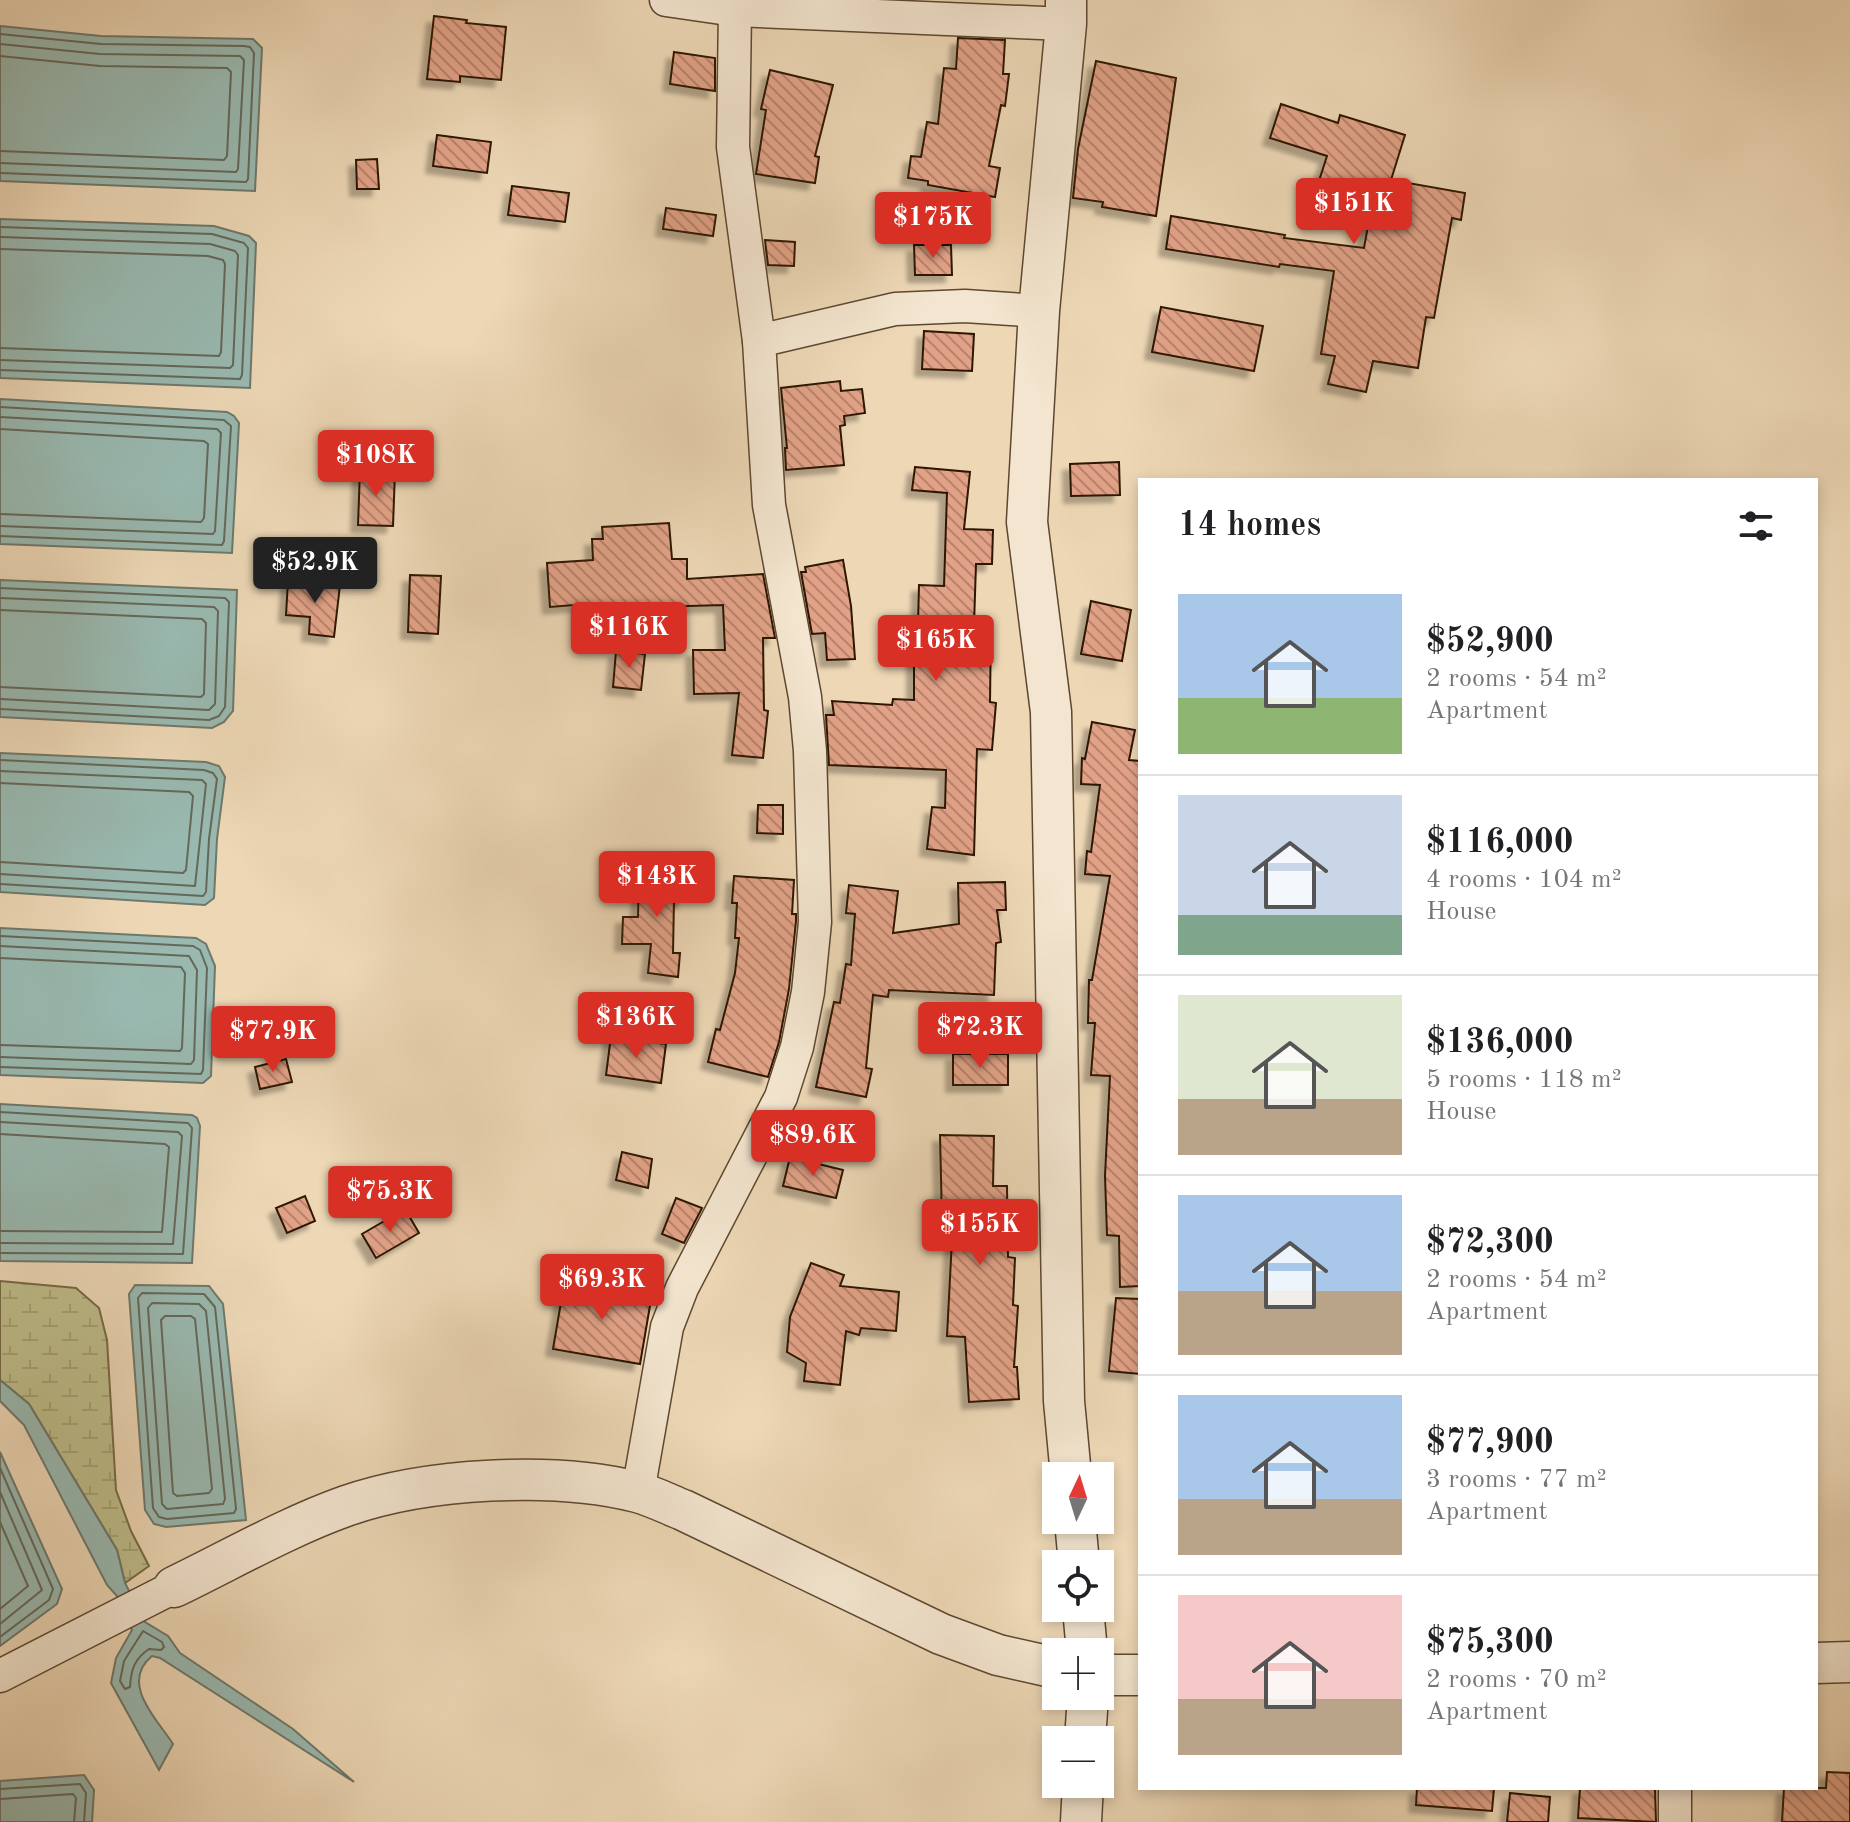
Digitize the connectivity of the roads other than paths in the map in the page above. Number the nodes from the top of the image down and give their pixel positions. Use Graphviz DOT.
graph roads {
  1 [pos="666,0"];
  2 [pos="735,10"];
  3 [pos="1066,12"];
  4 [pos="1039,311"];
  5 [pos="759,341"];
  6 [pos="1070,1462"];
  7 [pos="638,1492"];
  8 [pos="174,1587"];
  9 [pos="1850,1662"];
  10 [pos="1818,1663"];
  11 [pos="1042,1665"];
  12 [pos="1114,1675"];
  13 [pos="1138,1675"];
  14 [pos="0,1676"];
  15 [pos="1675,1790"];
  16 [pos="1082,1798"];
  17 [pos="1081,1822"];
  18 [pos="1675,1822"];
  1 -- 2 [label="street"];
  2 -- 3 [label="street"];
  2 -- 5 [label="street"];
  3 -- 4 [label="street"];
  4 -- 5 [label="street"];
  4 -- 6 [label="street"];
  5 -- 7 [label="street"];
  7 -- 8 [label="street"];
  7 -- 11 [label="street"];
  8 -- 14 [label="street"];
  9 -- 10 [label="street"];
  12 -- 13 [label="street"];
  15 -- 18 [label="street"];
  16 -- 17 [label="street"];
}
